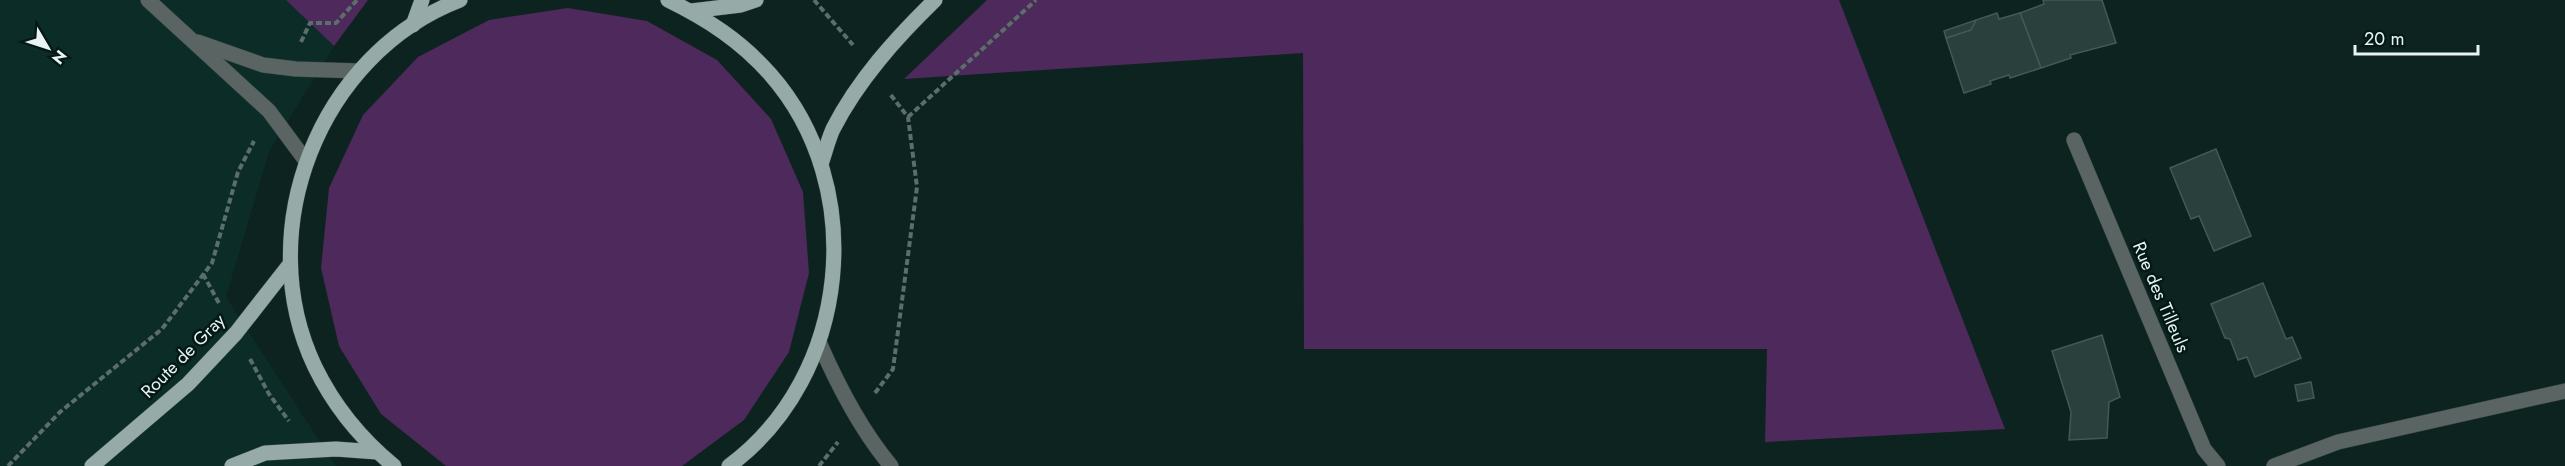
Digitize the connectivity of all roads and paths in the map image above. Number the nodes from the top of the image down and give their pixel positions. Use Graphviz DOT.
graph roads {
  1 [pos="148,0"];
  2 [pos="422,0"];
  3 [pos="460,0"];
  4 [pos="668,0"];
  5 [pos="756,0"];
  6 [pos="814,0"];
  7 [pos="935,0"];
  8 [pos="1036,0"];
  9 [pos="691,11"];
  10 [pos="412,25"];
  11 [pos="193,40"];
  12 [pos="872,69"];
  13 [pos="359,71"];
  14 [pos="269,111"];
  15 [pos="908,117"];
  16 [pos="2074,140"];
  17 [pos="306,161"];
  18 [pos="821,164"];
  19 [pos="290,264"];
  20 [pos="203,274"];
  21 [pos="236,333"];
  22 [pos="819,342"];
  23 [pos="2565,391"];
  24 [pos="856,417"];
  25 [pos="310,451"];
  26 [pos="377,452"];
  27 [pos="8,466"];
  28 [pos="92,466"];
  29 [pos="232,466"];
  30 [pos="394,466"];
  31 [pos="729,466"];
  32 [pos="819,466"];
  33 [pos="891,466"];
  34 [pos="2218,466"];
  35 [pos="2274,466"];
  1 -- 11 [label="street"];
  2 -- 10 [label="main road"];
  3 -- 10 [label="main road"];
  4 -- 9 [label="main road"];
  5 -- 9 [label="main road"];
  6 -- 12 [label="path"];
  7 -- 12 [label="main road"];
  8 -- 15 [label="path"];
  9 -- 18 [label="main road"];
  10 -- 13 [label="main road"];
  11 -- 13 [label="street"];
  11 -- 14 [label="street"];
  12 -- 15 [label="path"];
  12 -- 18 [label="main road"];
  13 -- 17 [label="main road"];
  14 -- 17 [label="street"];
  14 -- 20 [label="path"];
  15 -- 24 [label="path"];
  16 -- 34 [label="street, Rue des Tilleuls"];
  17 -- 19 [label="main road"];
  18 -- 22 [label="main road"];
  19 -- 21 [label="main road, Route de Gray"];
  19 -- 26 [label="main road"];
  20 -- 21 [label="path"];
  20 -- 27 [label="path"];
  21 -- 25 [label="path"];
  21 -- 28 [label="main road, Route de Gray"];
  22 -- 24 [label="street"];
  22 -- 31 [label="main road"];
  23 -- 35 [label="street"];
  24 -- 32 [label="path"];
  24 -- 33 [label="street"];
  25 -- 26 [label="main road"];
  25 -- 29 [label="main road"];
  26 -- 30 [label="main road"];
}
